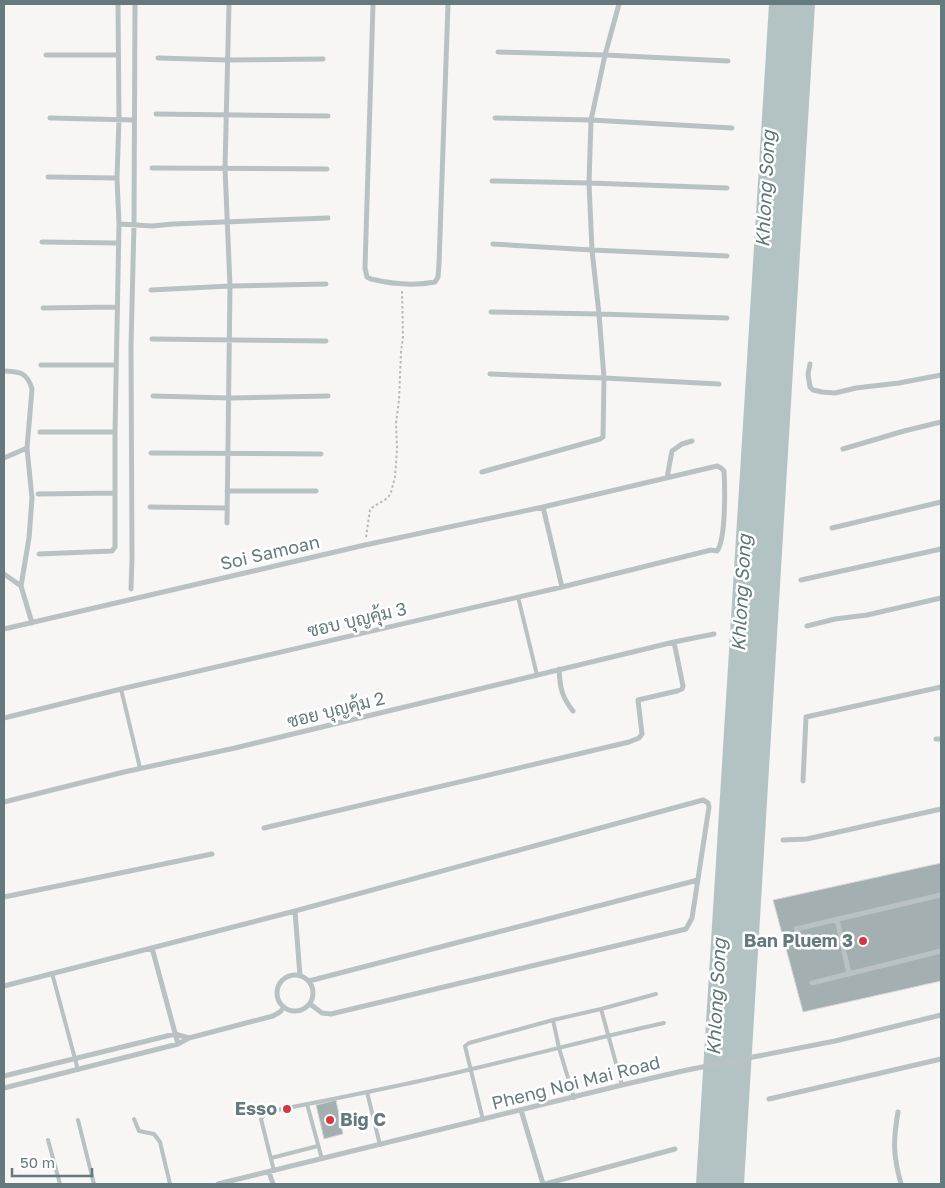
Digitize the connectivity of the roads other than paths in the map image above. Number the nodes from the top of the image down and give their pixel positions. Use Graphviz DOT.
graph roads {
  1 [pos="118,4"];
  2 [pos="135,4"];
  3 [pos="229,4"];
  4 [pos="373,4"];
  5 [pos="448,4"];
  6 [pos="619,4"];
  7 [pos="498,52"];
  8 [pos="46,55"];
  9 [pos="117,55"];
  10 [pos="604,55"];
  11 [pos="158,58"];
  12 [pos="323,59"];
  13 [pos="227,60"];
  14 [pos="728,61"];
  15 [pos="156,114"];
  16 [pos="226,114"];
  17 [pos="328,116"];
  18 [pos="50,118"];
  19 [pos="495,118"];
  20 [pos="119,119"];
  21 [pos="134,120"];
  22 [pos="591,120"];
  23 [pos="732,128"];
  24 [pos="152,168"];
  25 [pos="225,168"];
  26 [pos="327,169"];
  27 [pos="48,177"];
  28 [pos="117,178"];
  29 [pos="492,182"];
  30 [pos="589,183"];
  31 [pos="727,188"];
  32 [pos="328,218"];
  33 [pos="227,222"];
  34 [pos="118,224"];
  35 [pos="134,224"];
  36 [pos="42,242"];
  37 [pos="118,243"];
  38 [pos="493,244"];
  39 [pos="592,250"];
  40 [pos="727,256"];
  41 [pos="326,284"];
  42 [pos="230,286"];
  43 [pos="151,290"];
  44 [pos="116,307"];
  45 [pos="43,308"];
  46 [pos="491,312"];
  47 [pos="599,314"];
  48 [pos="727,318"];
  49 [pos="152,339"];
  50 [pos="229,341"];
  51 [pos="326,341"];
  52 [pos="810,364"];
  53 [pos="41,365"];
  54 [pos="116,365"];
  55 [pos="4,370"];
  56 [pos="490,374"];
  57 [pos="941,376"];
  58 [pos="604,378"];
  59 [pos="720,384"];
  60 [pos="152,396"];
  61 [pos="328,396"];
  62 [pos="229,398"];
  63 [pos="941,422"];
  64 [pos="40,432"];
  65 [pos="115,432"];
  66 [pos="692,442"];
  67 [pos="27,448"];
  68 [pos="843,449"];
  69 [pos="151,453"];
  70 [pos="228,453"];
  71 [pos="320,454"];
  72 [pos="4,458"];
  73 [pos="482,472"];
  74 [pos="667,478"];
  75 [pos="227,491"];
  76 [pos="316,491"];
  77 [pos="115,493"];
  78 [pos="38,494"];
  79 [pos="941,502"];
  80 [pos="150,506"];
  81 [pos="543,507"];
  82 [pos="227,508"];
  83 [pos="226,523"];
  84 [pos="832,528"];
  85 [pos="941,549"];
  86 [pos="716,552"];
  87 [pos="39,554"];
  88 [pos="4,574"];
  89 [pos="801,580"];
  90 [pos="21,586"];
  91 [pos="562,587"];
  92 [pos="131,589"];
  93 [pos="518,597"];
  94 [pos="941,598"];
  95 [pos="32,623"];
  96 [pos="807,626"];
  97 [pos="4,629"];
  98 [pos="714,634"];
  99 [pos="674,642"];
  100 [pos="559,669"];
  101 [pos="537,675"];
  102 [pos="941,687"];
  103 [pos="121,689"];
  104 [pos="573,711"];
  105 [pos="4,718"];
  106 [pos="140,768"];
  107 [pos="803,781"];
  108 [pos="4,802"];
  109 [pos="941,810"];
  110 [pos="264,828"];
  111 [pos="783,840"];
  112 [pos="212,854"];
  113 [pos="698,880"];
  114 [pos="941,895"];
  115 [pos="4,896"];
  116 [pos="295,911"];
  117 [pos="837,919"];
  118 [pos="796,929"];
  119 [pos="152,948"];
  120 [pos="941,951"];
  121 [pos="52,973"];
  122 [pos="848,974"];
  123 [pos="300,976"];
  124 [pos="309,981"];
  125 [pos="812,983"];
  126 [pos="4,986"];
  127 [pos="656,994"];
  128 [pos="310,1004"];
  129 [pos="284,1007"];
  130 [pos="601,1009"];
  131 [pos="941,1015"];
  132 [pos="553,1020"];
  133 [pos="664,1023"];
  134 [pos="176,1034"];
  135 [pos="608,1035"];
  136 [pos="189,1038"];
  137 [pos="178,1044"];
  138 [pos="559,1048"];
  139 [pos="74,1059"];
  140 [pos="941,1059"];
  141 [pos="78,1070"];
  142 [pos="471,1070"];
  143 [pos="4,1076"];
  144 [pos="622,1085"];
  145 [pos="4,1088"];
  146 [pos="367,1092"];
  147 [pos="574,1098"];
  148 [pos="769,1099"];
  149 [pos="307,1104"];
  150 [pos="521,1110"];
  151 [pos="898,1112"];
  152 [pos="134,1119"];
  153 [pos="78,1120"];
  154 [pos="483,1120"];
  155 [pos="48,1140"];
  156 [pos="380,1145"];
  157 [pos="318,1146"];
  158 [pos="675,1149"];
  159 [pos="271,1158"];
  160 [pos="322,1159"];
  161 [pos="272,1171"];
  162 [pos="60,1184"];
  163 [pos="94,1184"];
  164 [pos="170,1184"];
  165 [pos="218,1184"];
  166 [pos="273,1184"];
  167 [pos="544,1184"];
  168 [pos="900,1184"];
  1 -- 9 [label="street"];
  2 -- 21 [label="street"];
  3 -- 13 [label="street"];
  4 -- 5 [label="street"];
  6 -- 10 [label="street"];
  7 -- 10 [label="street"];
  8 -- 9 [label="street"];
  9 -- 20 [label="street"];
  10 -- 14 [label="street"];
  10 -- 22 [label="street"];
  11 -- 13 [label="street"];
  12 -- 13 [label="street"];
  13 -- 16 [label="street"];
  15 -- 16 [label="street"];
  16 -- 17 [label="street"];
  16 -- 25 [label="street"];
  18 -- 20 [label="street"];
  19 -- 22 [label="street"];
  20 -- 21 [label="street"];
  20 -- 28 [label="street"];
  21 -- 35 [label="street"];
  22 -- 23 [label="street"];
  22 -- 30 [label="street"];
  24 -- 25 [label="street"];
  25 -- 26 [label="street"];
  25 -- 33 [label="street"];
  27 -- 28 [label="street"];
  28 -- 34 [label="street"];
  29 -- 30 [label="street"];
  30 -- 31 [label="street"];
  30 -- 39 [label="street"];
  32 -- 33 [label="street"];
  33 -- 35 [label="street"];
  33 -- 42 [label="street"];
  34 -- 35 [label="street"];
  34 -- 37 [label="street"];
  35 -- 92 [label="street"];
  36 -- 37 [label="street"];
  37 -- 44 [label="street"];
  38 -- 39 [label="street"];
  39 -- 40 [label="street"];
  39 -- 47 [label="street"];
  41 -- 42 [label="street"];
  42 -- 43 [label="street"];
  42 -- 50 [label="street"];
  44 -- 45 [label="street"];
  44 -- 54 [label="street"];
  46 -- 47 [label="street"];
  47 -- 48 [label="street"];
  47 -- 58 [label="street"];
  49 -- 50 [label="street"];
  50 -- 51 [label="street"];
  50 -- 62 [label="street"];
  52 -- 57 [label="street"];
  53 -- 54 [label="street"];
  54 -- 65 [label="street"];
  55 -- 67 [label="street"];
  56 -- 58 [label="street"];
  58 -- 59 [label="street"];
  58 -- 73 [label="street"];
  60 -- 62 [label="street"];
  61 -- 62 [label="street"];
  62 -- 70 [label="street"];
  63 -- 68 [label="street"];
  64 -- 65 [label="street"];
  65 -- 77 [label="street"];
  66 -- 74 [label="street"];
  67 -- 72 [label="street"];
  67 -- 90 [label="street"];
  69 -- 70 [label="street"];
  70 -- 71 [label="street"];
  70 -- 75 [label="street"];
  74 -- 81 [label="street, Soi Samoan"];
  74 -- 86 [label="street, Soi Samoan"];
  75 -- 76 [label="street"];
  75 -- 82 [label="street"];
  77 -- 78 [label="street"];
  77 -- 87 [label="street"];
  79 -- 84 [label="street"];
  80 -- 82 [label="street"];
  81 -- 91 [label="street"];
  81 -- 95 [label="street, Soi Samoan"];
  82 -- 83 [label="street"];
  85 -- 89 [label="street"];
  86 -- 91 [label="street, ซอบ บุญคุ้ม 3"];
  88 -- 90 [label="street"];
  90 -- 95 [label="street"];
  91 -- 93 [label="street, ซอบ บุญคุ้ม 3"];
  93 -- 101 [label="lane"];
  93 -- 103 [label="street, ซอบ บุญคุ้ม 3"];
  94 -- 96 [label="street"];
  95 -- 97 [label="street, Soi Samoan"];
  98 -- 99 [label="street, ซอย บุญคุ้ม 2"];
  99 -- 100 [label="street, ซอย บุญคุ้ม 2"];
  99 -- 110 [label="street"];
  100 -- 101 [label="street, ซอย บุญคุ้ม 2"];
  100 -- 104 [label="street"];
  101 -- 106 [label="street, ซอย บุญคุ้ม 2"];
  102 -- 107 [label="street"];
  103 -- 105 [label="street, ซอบ บุญคุ้ม 3"];
  103 -- 106 [label="lane"];
  106 -- 108 [label="street, ซอย บุญคุ้ม 2"];
  109 -- 111 [label="street"];
  112 -- 115 [label="street"];
  113 -- 116 [label="street"];
  113 -- 124 [label="street"];
  113 -- 128 [label="street"];
  114 -- 117 [label="street"];
  116 -- 119 [label="street"];
  116 -- 123 [label="street"];
  117 -- 118 [label="street"];
  117 -- 122 [label="street"];
  119 -- 121 [label="street"];
  119 -- 134 [label="street"];
  120 -- 122 [label="street"];
  121 -- 126 [label="street"];
  121 -- 139 [label="lane"];
  122 -- 125 [label="street"];
  123 -- 124 [label="street"];
  123 -- 129 [label="street"];
  124 -- 128 [label="street"];
  127 -- 130 [label="lane"];
  128 -- 129 [label="street"];
  129 -- 136 [label="street"];
  130 -- 132 [label="lane"];
  130 -- 135 [label="lane"];
  131 -- 144 [label="street, Pheng Noi Mai Road"];
  132 -- 138 [label="lane"];
  132 -- 142 [label="lane"];
  133 -- 135 [label="lane"];
  134 -- 136 [label="street"];
  134 -- 137 [label="street"];
  134 -- 139 [label="street"];
  135 -- 138 [label="lane"];
  135 -- 144 [label="lane"];
  136 -- 137 [label="street"];
  137 -- 141 [label="street"];
  138 -- 142 [label="lane"];
  138 -- 147 [label="lane"];
  139 -- 141 [label="lane"];
  139 -- 143 [label="street"];
  140 -- 148 [label="street"];
  141 -- 145 [label="street"];
  142 -- 146 [label="lane"];
  142 -- 154 [label="lane"];
  144 -- 147 [label="street, Pheng Noi Mai Road"];
  146 -- 149 [label="lane"];
  146 -- 156 [label="lane"];
  147 -- 150 [label="street, Pheng Noi Mai Road"];
  149 -- 157 [label="lane"];
  149 -- 159 [label="lane"];
  150 -- 154 [label="street, Pheng Noi Mai Road"];
  150 -- 167 [label="street"];
  151 -- 168 [label="street"];
  152 -- 164 [label="lane"];
  153 -- 163 [label="lane"];
  154 -- 156 [label="street, Pheng Noi Mai Road"];
  155 -- 162 [label="lane"];
  156 -- 160 [label="street, Pheng Noi Mai Road"];
  157 -- 159 [label="lane"];
  157 -- 160 [label="lane"];
  158 -- 167 [label="street"];
  159 -- 161 [label="lane"];
  160 -- 161 [label="street, Pheng Noi Mai Road"];
  161 -- 165 [label="street, Pheng Noi Mai Road"];
  161 -- 166 [label="street"];
}
